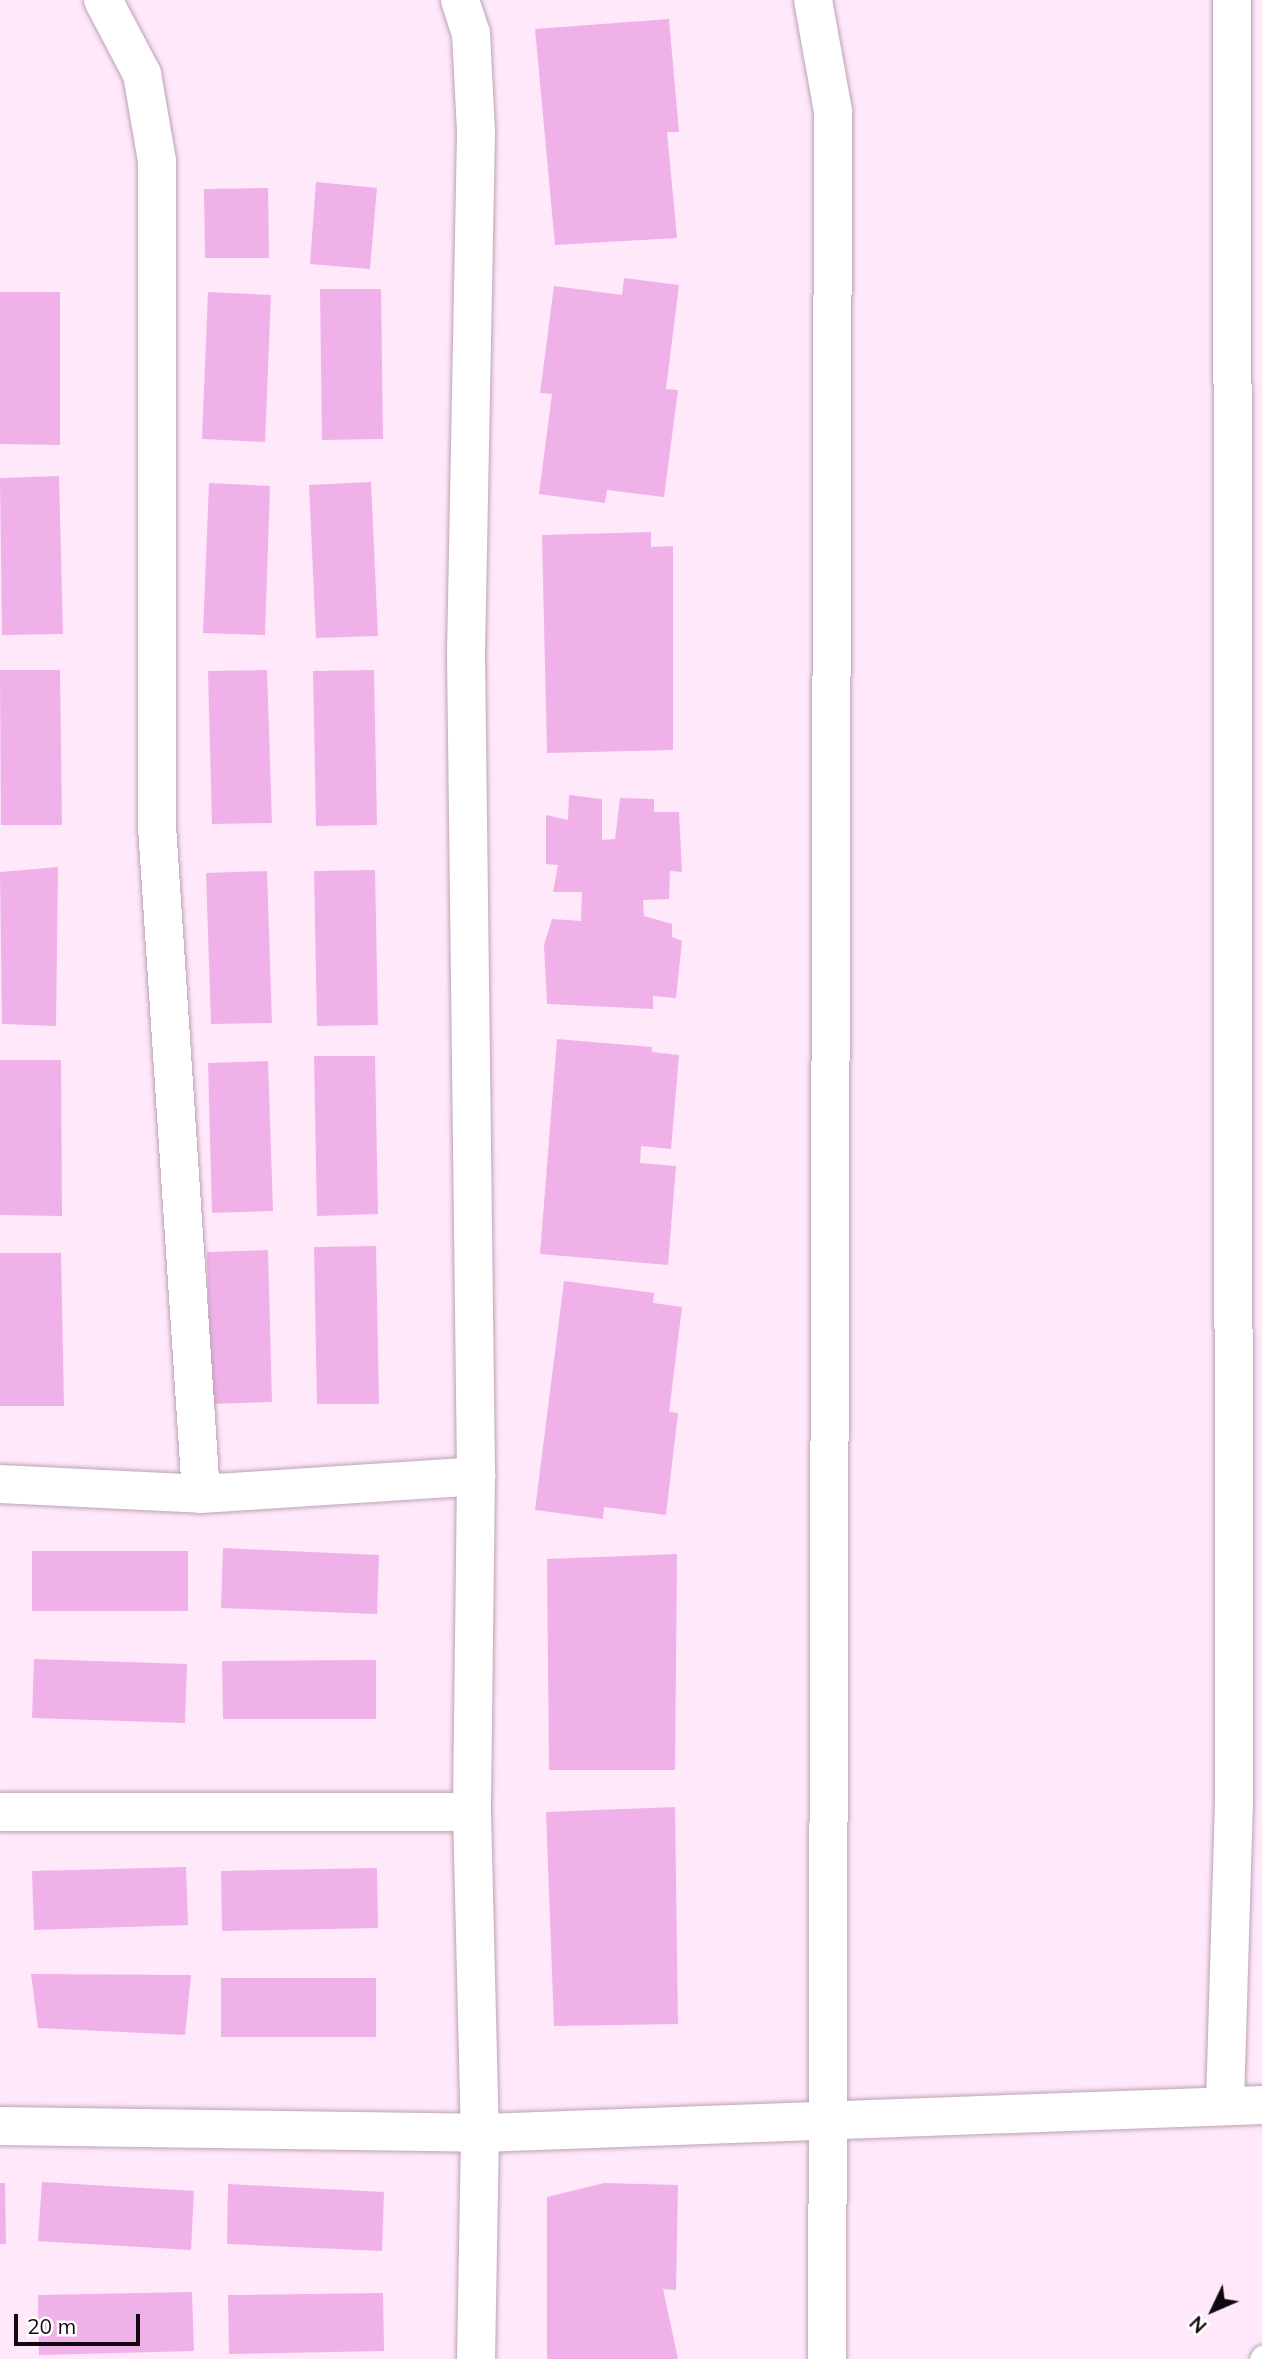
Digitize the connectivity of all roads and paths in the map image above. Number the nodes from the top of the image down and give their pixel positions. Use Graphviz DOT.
graph roads {
  1 [pos="103,0"];
  2 [pos="460,0"];
  3 [pos="813,0"];
  4 [pos="1232,0"];
  5 [pos="476,1476"];
  6 [pos="0,1484"];
  7 [pos="1247,1490"];
  8 [pos="201,1494"];
  9 [pos="1248,1805"];
  10 [pos="0,1812"];
  11 [pos="472,1812"];
  12 [pos="1244,2104"];
  13 [pos="830,2120"];
  14 [pos="0,2126"];
  15 [pos="480,2133"];
  16 [pos="476,2359"];
  17 [pos="827,2359"];
  1 -- 8 [label="street"];
  2 -- 5 [label="street"];
  3 -- 13 [label="street"];
  4 -- 7 [label="street"];
  5 -- 8 [label="street"];
  5 -- 11 [label="street"];
  6 -- 8 [label="street"];
  7 -- 9 [label="street"];
  9 -- 12 [label="street"];
  10 -- 11 [label="street"];
  11 -- 15 [label="street"];
  12 -- 13 [label="street"];
  13 -- 15 [label="street"];
  13 -- 17 [label="street"];
  14 -- 15 [label="street"];
  15 -- 16 [label="street"];
}
